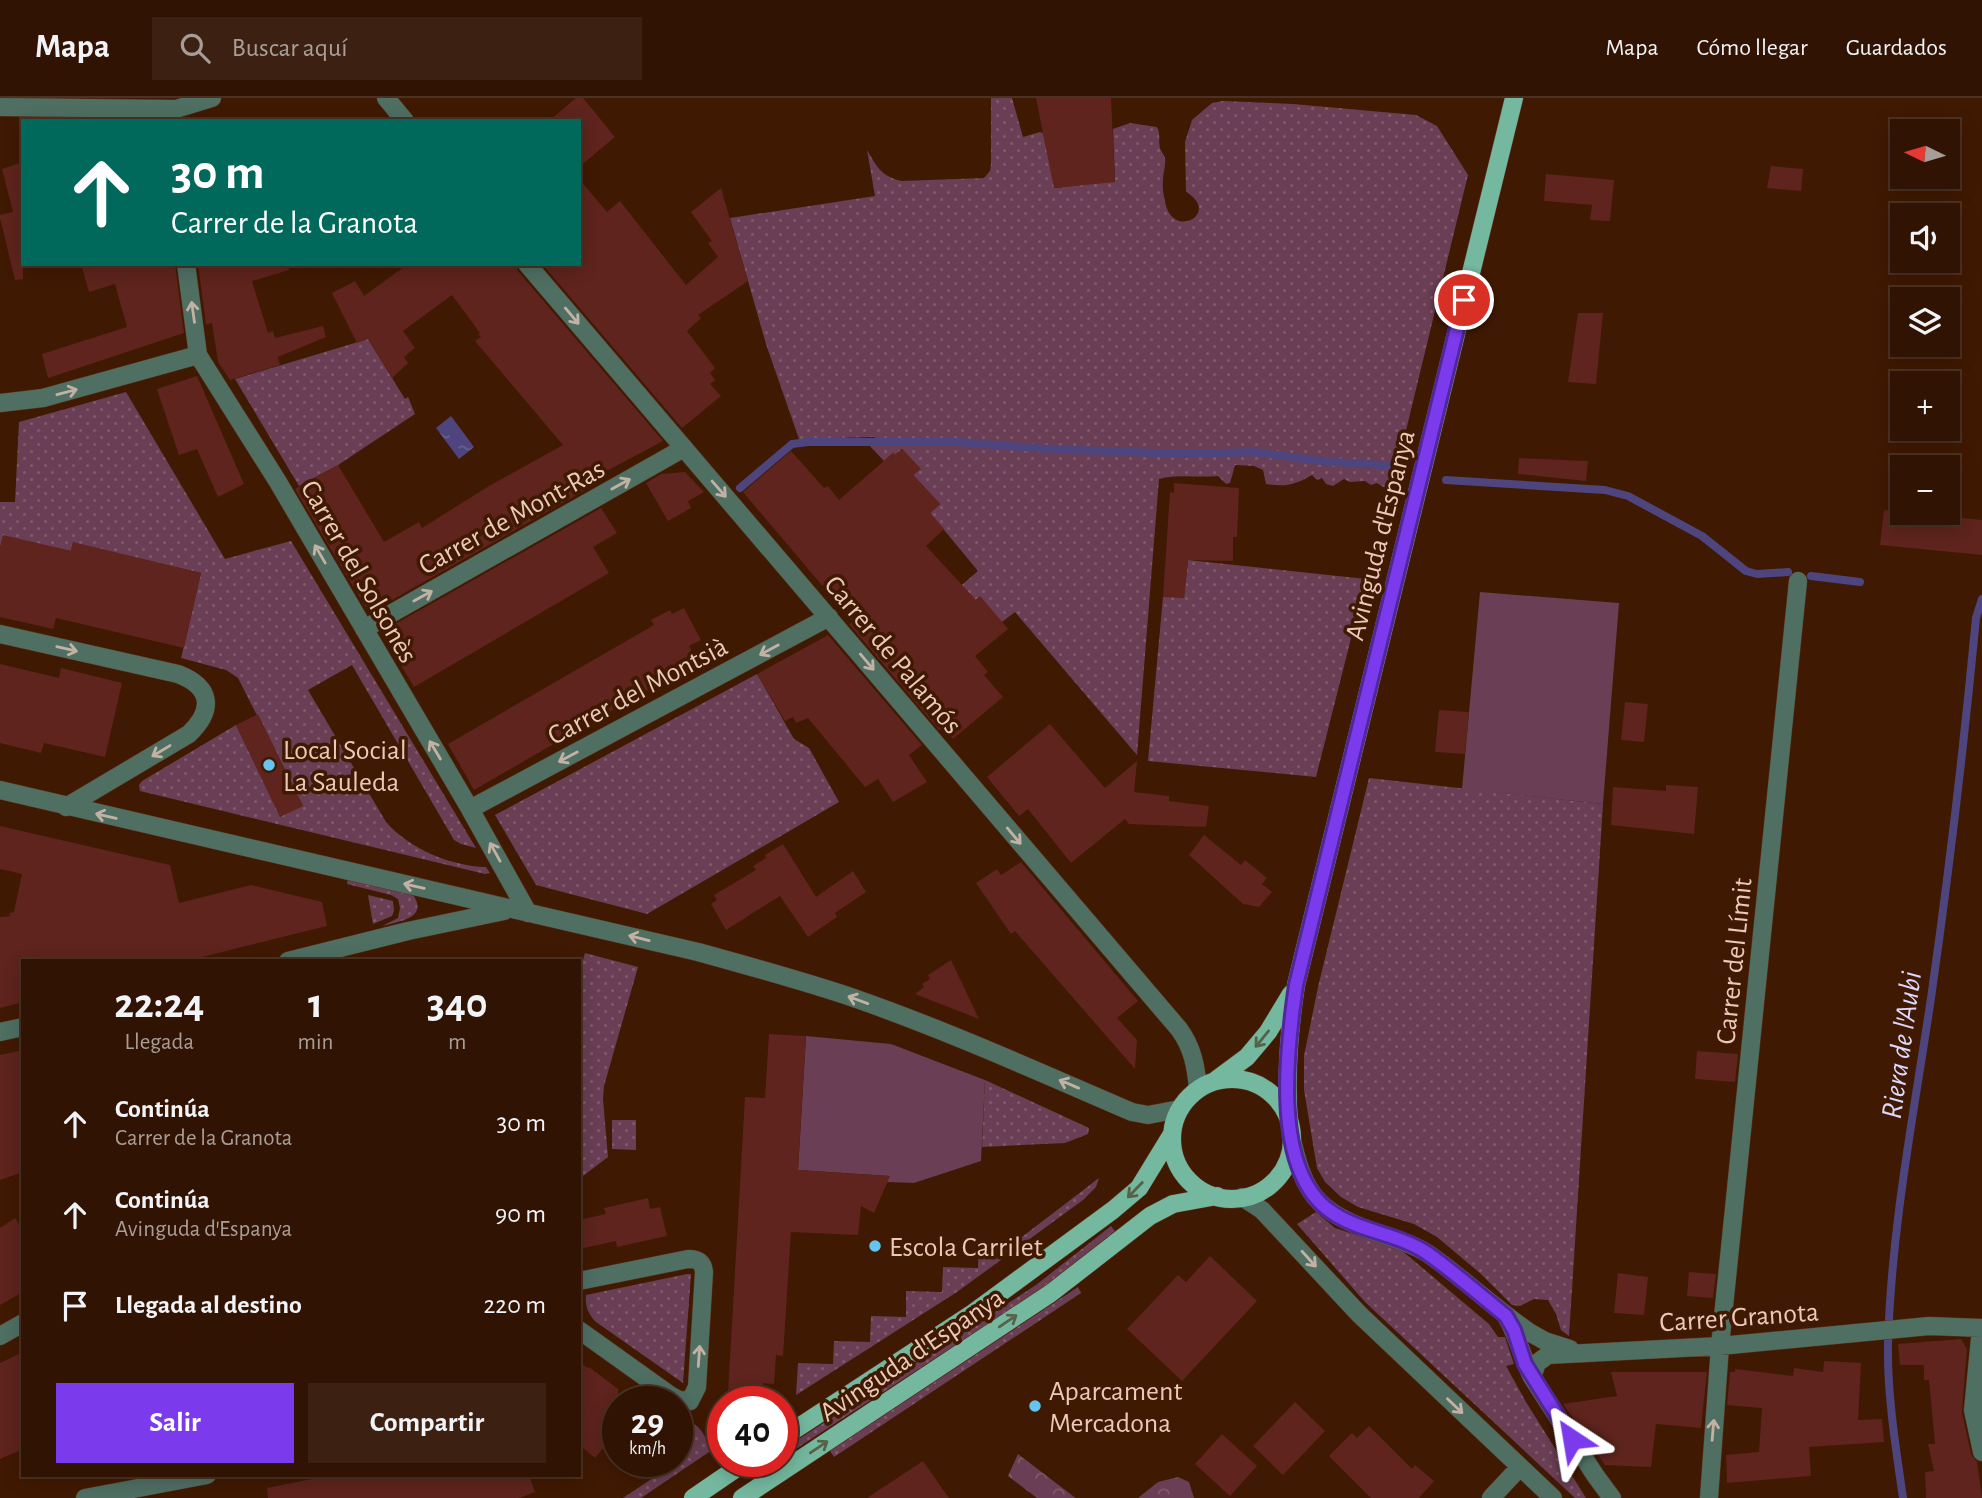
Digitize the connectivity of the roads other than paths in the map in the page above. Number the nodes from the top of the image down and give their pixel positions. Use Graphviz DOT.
graph roads {
  1 [pos="212,98"];
  2 [pos="386,98"];
  3 [pos="1514,98"];
  4 [pos="0,107"];
  5 [pos="165,109"];
  6 [pos="403,119"];
  7 [pos="186,266"];
  8 [pos="529,266"];
  9 [pos="198,355"];
  10 [pos="0,403"];
  11 [pos="684,448"];
  12 [pos="1798,581"];
  13 [pos="829,617"];
  14 [pos="364,629"];
  15 [pos="0,634"];
  16 [pos="0,790"];
  17 [pos="66,807"];
  18 [pos="470,809"];
  19 [pos="463,897"];
  20 [pos="528,913"];
  21 [pos="408,931"];
  22 [pos="299,959"];
  23 [pos="1296,985"];
  24 [pos="21,1027"];
  25 [pos="0,1032"];
  26 [pos="1215,1081"];
  27 [pos="1198,1089"];
  28 [pos="1180,1110"];
  29 [pos="1290,1129"];
  30 [pos="1172,1134"];
  31 [pos="1217,1196"];
  32 [pos="1242,1197"];
  33 [pos="581,1281"];
  34 [pos="1506,1316"];
  35 [pos="21,1324"];
  36 [pos="1982,1328"];
  37 [pos="581,1331"];
  38 [pos="0,1336"];
  39 [pos="1720,1346"];
  40 [pos="1580,1352"];
  41 [pos="1532,1377"];
  42 [pos="798,1428"];
  43 [pos="1982,1452"];
  44 [pos="1520,1467"];
  45 [pos="196,1477"];
  46 [pos="724,1477"];
  47 [pos="85,1498"];
  48 [pos="693,1498"];
  49 [pos="742,1498"];
  50 [pos="1491,1498"];
  51 [pos="1553,1498"];
  52 [pos="1612,1498"];
  53 [pos="1709,1498"];
  1 -- 5 [label="street"];
  2 -- 6 [label="street"];
  3 -- 23 [label="main road, Avinguda d'Espanya"];
  4 -- 5 [label="street"];
  9 -- 7 [label="street, Carrer del Solsonès, one-way"];
  8 -- 11 [label="street, Carrer de Palamós, one-way"];
  10 -- 9 [label="street, one-way"];
  14 -- 9 [label="street, Carrer del Solsonès, one-way"];
  11 -- 13 [label="street, Carrer de Palamós, one-way"];
  14 -- 11 [label="street, Carrer de Mont-Ras, one-way"];
  12 -- 39 [label="street, Carrer del Límit"];
  13 -- 18 [label="street, Carrer del Montsià, one-way"];
  13 -- 27 [label="street, Carrer de Palamós, one-way"];
  18 -- 14 [label="street, Carrer del Solsonès, one-way"];
  15 -- 17 [label="street, one-way"];
  16 -- 17 [label="street"];
  19 -- 17 [label="street, one-way"];
  20 -- 18 [label="street, Carrer del Solsonès, one-way"];
  19 -- 20 [label="street"];
  19 -- 21 [label="street"];
  20 -- 21 [label="street"];
  28 -- 20 [label="street, one-way"];
  21 -- 22 [label="street"];
  23 -- 26 [label="main road, Avinguda d'Espanya, one-way"];
  23 -- 29 [label="main road, Avinguda d'Espanya"];
  24 -- 25 [label="street"];
  26 -- 27 [label="main road"];
  26 -- 29 [label="main road"];
  27 -- 28 [label="main road"];
  28 -- 30 [label="main road"];
  29 -- 32 [label="main road"];
  29 -- 34 [label="street"];
  30 -- 31 [label="main road"];
  30 -- 42 [label="main road, Avinguda d'Espanya, one-way"];
  31 -- 32 [label="main road"];
  49 -- 31 [label="main road, Avinguda d'Espanya, one-way"];
  32 -- 44 [label="street, one-way"];
  37 -- 33 [label="street, one-way"];
  34 -- 40 [label="street"];
  34 -- 41 [label="street"];
  35 -- 38 [label="street"];
  36 -- 39 [label="street, Carrer Granota"];
  36 -- 43 [label="street"];
  39 -- 40 [label="street, Carrer Granota"];
  53 -- 39 [label="street, Carrer del Límit, one-way"];
  40 -- 41 [label="street, Carrer Granota"];
  41 -- 52 [label="street"];
  44 -- 50 [label="street"];
  44 -- 51 [label="street"];
  45 -- 47 [label="street"];
  46 -- 48 [label="main road"];
}
